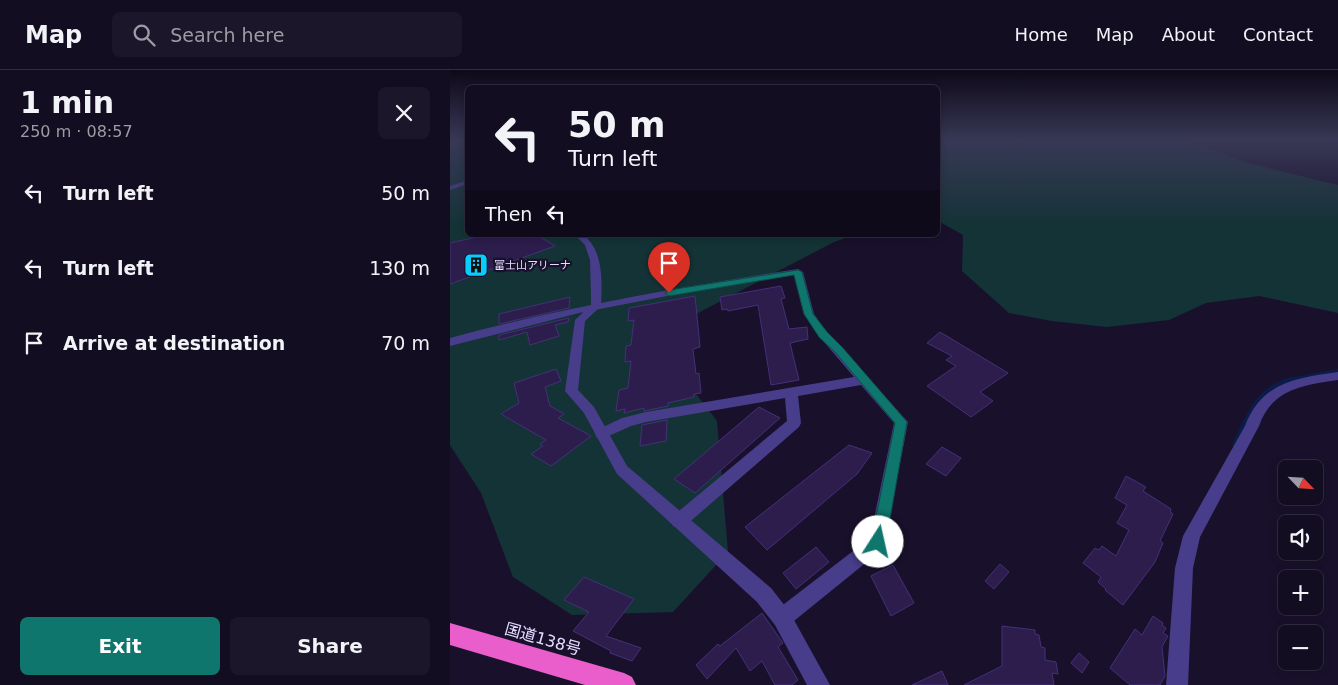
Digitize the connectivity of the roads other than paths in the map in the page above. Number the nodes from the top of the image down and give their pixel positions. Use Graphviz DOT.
graph roads {
  1 [pos="465,183"];
  2 [pos="450,188"];
  3 [pos="581,237"];
  4 [pos="596,306"];
  5 [pos="450,342"];
  6 [pos="1338,376"];
  7 [pos="864,380"];
  8 [pos="791,392"];
  9 [pos="602,434"];
  10 [pos="680,521"];
  11 [pos="782,618"];
  12 [pos="450,634"];
  13 [pos="624,685"];
  14 [pos="819,685"];
  15 [pos="1177,685"];
  1 -- 2 [label="street"];
  3 -- 4 [label="street"];
  4 -- 5 [label="street"];
  4 -- 7 [label="street"];
  4 -- 9 [label="street"];
  6 -- 15 [label="street"];
  7 -- 8 [label="street"];
  7 -- 11 [label="street"];
  8 -- 9 [label="street"];
  8 -- 10 [label="street"];
  9 -- 10 [label="street"];
  10 -- 11 [label="street"];
  11 -- 14 [label="street"];
  12 -- 13 [label="highway, 国道138号"];
}
